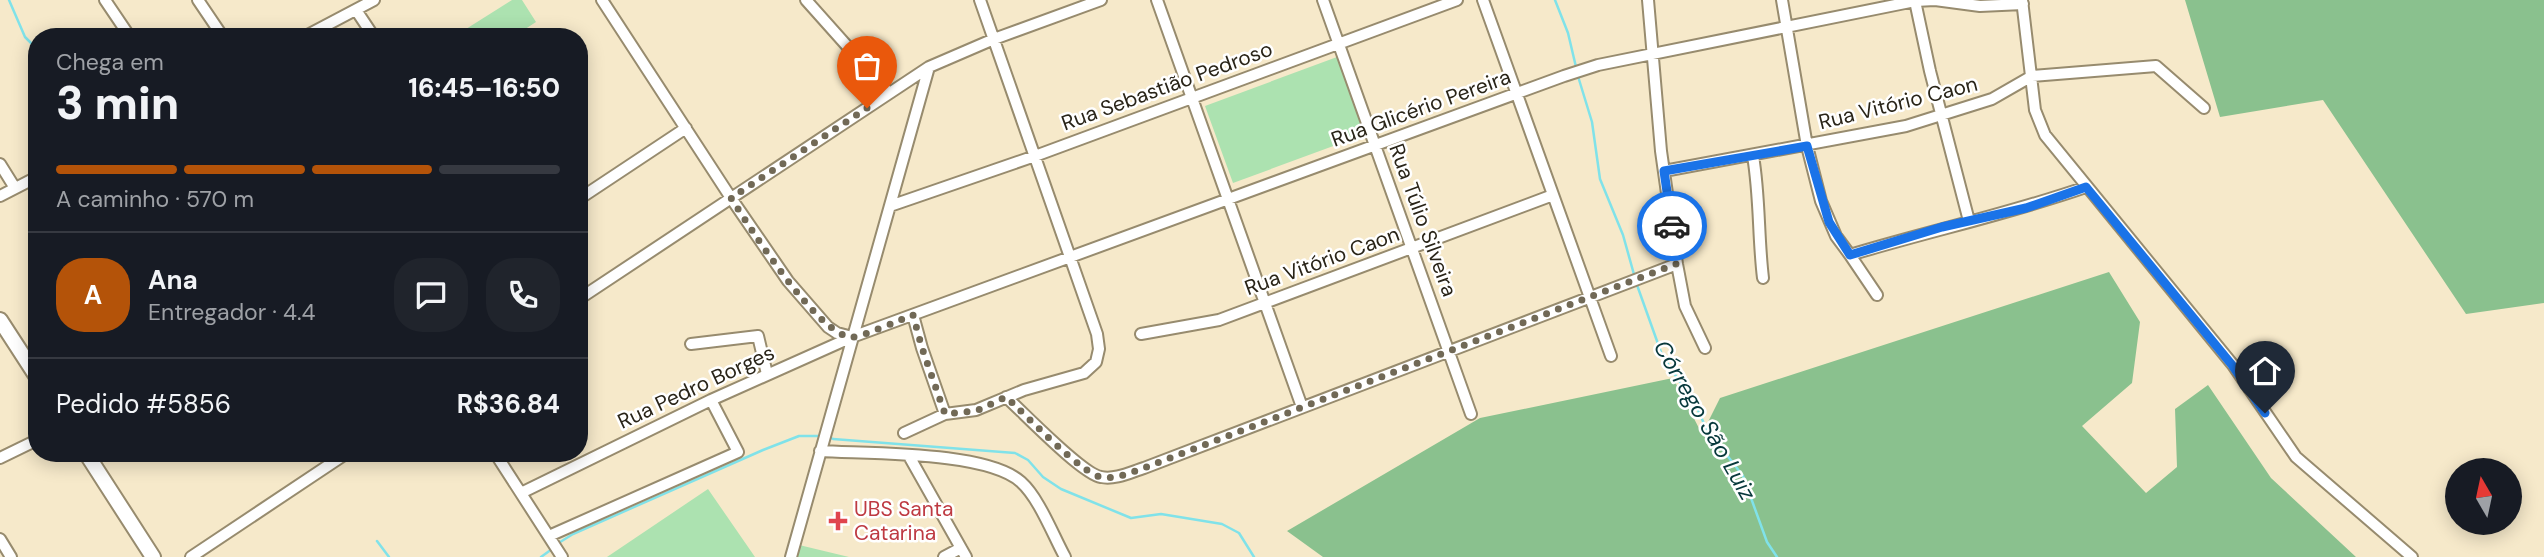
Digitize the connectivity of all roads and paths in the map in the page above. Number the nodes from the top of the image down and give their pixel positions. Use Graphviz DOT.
graph roads {
  1 [pos="106,0"];
  2 [pos="198,0"];
  3 [pos="374,0"];
  4 [pos="602,0"];
  5 [pos="806,0"];
  6 [pos="980,0"];
  7 [pos="1101,0"];
  8 [pos="1157,0"];
  9 [pos="1323,0"];
  10 [pos="1457,0"];
  11 [pos="1483,0"];
  12 [pos="1648,0"];
  13 [pos="1782,0"];
  14 [pos="1915,1"];
  15 [pos="2022,2"];
  16 [pos="356,10"];
  17 [pos="1786,26"];
  18 [pos="124,28"];
  19 [pos="217,28"];
  20 [pos="321,28"];
  21 [pos="368,28"];
  22 [pos="994,39"];
  23 [pos="1339,43"];
  24 [pos="1652,53"];
  25 [pos="929,68"];
  26 [pos="2032,76"];
  27 [pos="889,93"];
  28 [pos="1516,93"];
  29 [pos="1192,98"];
  30 [pos="2204,108"];
  31 [pos="1942,116"];
  32 [pos="686,128"];
  33 [pos="1375,145"];
  34 [pos="1807,146"];
  35 [pos="1035,156"];
  36 [pos="1753,156"];
  37 [pos="0,164"];
  38 [pos="1664,171"];
  39 [pos="28,182"];
  40 [pos="2086,187"];
  41 [pos="15,188"];
  42 [pos="588,194"];
  43 [pos="1553,195"];
  44 [pos="0,196"];
  45 [pos="731,198"];
  46 [pos="1228,199"];
  47 [pos="890,206"];
  48 [pos="1969,221"];
  49 [pos="1412,248"];
  50 [pos="1850,255"];
  51 [pos="1070,257"];
  52 [pos="1676,264"];
  53 [pos="1763,278"];
  54 [pos="588,293"];
  55 [pos="1877,295"];
  56 [pos="1590,297"];
  57 [pos="1265,302"];
  58 [pos="913,315"];
  59 [pos="0,320"];
  60 [pos="1141,334"];
  61 [pos="852,337"];
  62 [pos="691,344"];
  63 [pos="1705,348"];
  64 [pos="1449,351"];
  65 [pos="1611,356"];
  66 [pos="28,363"];
  67 [pos="767,374"];
  68 [pos="1006,397"];
  69 [pos="711,400"];
  70 [pos="1302,407"];
  71 [pos="945,414"];
  72 [pos="1471,414"];
  73 [pos="904,433"];
  74 [pos="28,444"];
  75 [pos="821,448"];
  76 [pos="909,456"];
  77 [pos="0,458"];
  78 [pos="588,460"];
  79 [pos="92,462"];
  80 [pos="334,462"];
  81 [pos="501,462"];
  82 [pos="584,462"];
  83 [pos="521,493"];
  84 [pos="0,539"];
  85 [pos="551,539"];
  86 [pos="963,552"];
  87 [pos="562,556"];
  88 [pos="11,557"];
  89 [pos="153,557"];
  90 [pos="191,557"];
  91 [pos="792,557"];
  92 [pos="944,557"];
  93 [pos="1065,557"];
  94 [pos="2412,557"];
  1 -- 18 [label="street"];
  2 -- 19 [label="street"];
  3 -- 16 [label="street"];
  4 -- 32 [label="street"];
  5 -- 27 [label="street"];
  6 -- 22 [label="street"];
  7 -- 22 [label="street"];
  8 -- 29 [label="street"];
  9 -- 23 [label="street, Rua Túlio Silveira"];
  10 -- 23 [label="street, Rua Sebastião Pedroso"];
  11 -- 28 [label="street"];
  12 -- 24 [label="street"];
  13 -- 17 [label="street"];
  14 -- 15 [label="street, Rua Glicério Pereira"];
  14 -- 17 [label="street, Rua Glicério Pereira"];
  14 -- 31 [label="street"];
  15 -- 26 [label="street"];
  16 -- 20 [label="street"];
  16 -- 21 [label="street"];
  17 -- 24 [label="street, Rua Glicério Pereira"];
  17 -- 34 [label="street"];
  22 -- 25 [label="street"];
  22 -- 35 [label="street"];
  23 -- 29 [label="street, Rua Sebastião Pedroso"];
  23 -- 33 [label="street, Rua Túlio Silveira"];
  24 -- 28 [label="street, Rua Glicério Pereira"];
  24 -- 38 [label="street"];
  25 -- 27 [label="street"];
  25 -- 47 [label="street"];
  26 -- 30 [label="street, Rua Vitório Caon"];
  26 -- 31 [label="street, Rua Vitório Caon"];
  26 -- 40 [label="street"];
  27 -- 45 [label="street"];
  28 -- 33 [label="street, Rua Glicério Pereira"];
  28 -- 43 [label="street"];
  29 -- 35 [label="street, Rua Sebastião Pedroso"];
  29 -- 46 [label="street"];
  31 -- 34 [label="street, Rua Vitório Caon"];
  31 -- 48 [label="street"];
  32 -- 42 [label="street"];
  32 -- 45 [label="street"];
  33 -- 46 [label="street, Rua Glicério Pereira"];
  33 -- 49 [label="street, Rua Túlio Silveira"];
  34 -- 36 [label="street, Rua Vitório Caon"];
  34 -- 50 [label="street"];
  35 -- 47 [label="street, Rua Sebastião Pedroso"];
  35 -- 51 [label="street"];
  36 -- 38 [label="street, Rua Vitório Caon"];
  36 -- 53 [label="street"];
  37 -- 41 [label="street"];
  38 -- 52 [label="street"];
  39 -- 41 [label="street"];
  40 -- 48 [label="street"];
  40 -- 94 [label="street"];
  41 -- 44 [label="street"];
  43 -- 49 [label="street, Rua Vitório Caon"];
  43 -- 56 [label="street"];
  45 -- 54 [label="street"];
  45 -- 61 [label="street"];
  46 -- 51 [label="street, Rua Glicério Pereira"];
  46 -- 57 [label="street"];
  47 -- 61 [label="street"];
  48 -- 50 [label="street"];
  49 -- 57 [label="street, Rua Vitório Caon"];
  49 -- 64 [label="street, Rua Túlio Silveira"];
  50 -- 55 [label="street"];
  51 -- 58 [label="street, Rua Glicério Pereira"];
  51 -- 68 [label="street"];
  52 -- 56 [label="street"];
  52 -- 63 [label="street"];
  56 -- 64 [label="street"];
  56 -- 65 [label="street"];
  57 -- 60 [label="street, Rua Vitório Caon"];
  57 -- 70 [label="street"];
  58 -- 61 [label="street, Rua Glicério Pereira"];
  58 -- 71 [label="street"];
  59 -- 66 [label="street"];
  61 -- 67 [label="street, Rua Pedro Borges"];
  61 -- 75 [label="street"];
  62 -- 67 [label="street"];
  64 -- 70 [label="street"];
  64 -- 72 [label="street, Rua Túlio Silveira"];
  67 -- 69 [label="street, Rua Pedro Borges"];
  68 -- 70 [label="street"];
  68 -- 71 [label="street"];
  69 -- 78 [label="street, Rua Pedro Borges"];
  69 -- 85 [label="street"];
  71 -- 73 [label="street"];
  74 -- 77 [label="street"];
  75 -- 76 [label="street"];
  75 -- 91 [label="street"];
  76 -- 86 [label="street"];
  76 -- 93 [label="street"];
  79 -- 89 [label="street"];
  80 -- 90 [label="street"];
  81 -- 83 [label="street"];
  82 -- 83 [label="street, Rua Pedro Borges"];
  83 -- 85 [label="street"];
  84 -- 88 [label="street"];
  85 -- 87 [label="street"];
  86 -- 92 [label="street"];
}
